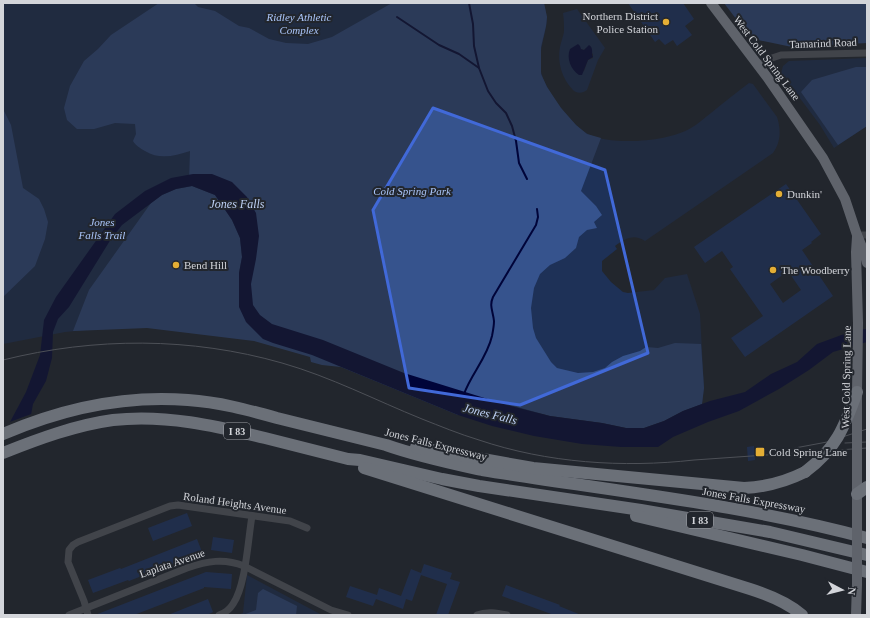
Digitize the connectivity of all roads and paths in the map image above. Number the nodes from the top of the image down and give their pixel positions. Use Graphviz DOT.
graph roads {
  1 [pos="711,3"];
  2 [pos="867,53"];
  3 [pos="758,65"];
  4 [pos="862,235"];
  5 [pos="867,263"];
  6 [pos="858,392"];
  7 [pos="3,434"];
  8 [pos="386,445"];
  9 [pos="3,453"];
  10 [pos="348,459"];
  11 [pos="867,487"];
  12 [pos="857,494"];
  13 [pos="559,498"];
  14 [pos="252,516"];
  15 [pos="307,528"];
  16 [pos="867,537"];
  17 [pos="867,555"];
  18 [pos="244,566"];
  19 [pos="867,572"];
  20 [pos="87,611"];
  21 [pos="330,613"];
  22 [pos="69,615"];
  23 [pos="219,615"];
  24 [pos="348,615"];
  25 [pos="477,615"];
  26 [pos="507,615"];
  27 [pos="802,615"];
  28 [pos="856,615"];
  1 -- 3 [label="main road, West Cold Spring Lane"];
  2 -- 3 [label="street, Tamarind Road"];
  3 -- 4 [label="main road, West Cold Spring Lane"];
  4 -- 5 [label="main road, West Cold Spring Lane"];
  4 -- 6 [label="main road, West Cold Spring Lane"];
  6 -- 8 [label="highway, bridge"];
  6 -- 12 [label="main road, West Cold Spring Lane, bridge"];
  7 -- 8 [label="highway, Jones Falls Expressway / I 83"];
  8 -- 16 [label="highway, Jones Falls Expressway / I 83"];
  9 -- 10 [label="highway, I 83"];
  10 -- 13 [label="highway, I 83"];
  10 -- 27 [label="highway"];
  11 -- 12 [label="highway"];
  12 -- 28 [label="main road, West Cold Spring Lane, bridge"];
  13 -- 17 [label="highway, I 83"];
  13 -- 19 [label="highway"];
  14 -- 15 [label="street, Roland Heights Avenue"];
  14 -- 18 [label="street"];
  14 -- 20 [label="street, Roland Heights Avenue"];
  18 -- 20 [label="street, Laplata Avenue"];
  18 -- 21 [label="street, Laplata Avenue"];
  18 -- 23 [label="street"];
  20 -- 22 [label="street, Laplata Avenue"];
  21 -- 24 [label="street, Laplata Avenue"];
  25 -- 26 [label="street"];
}
